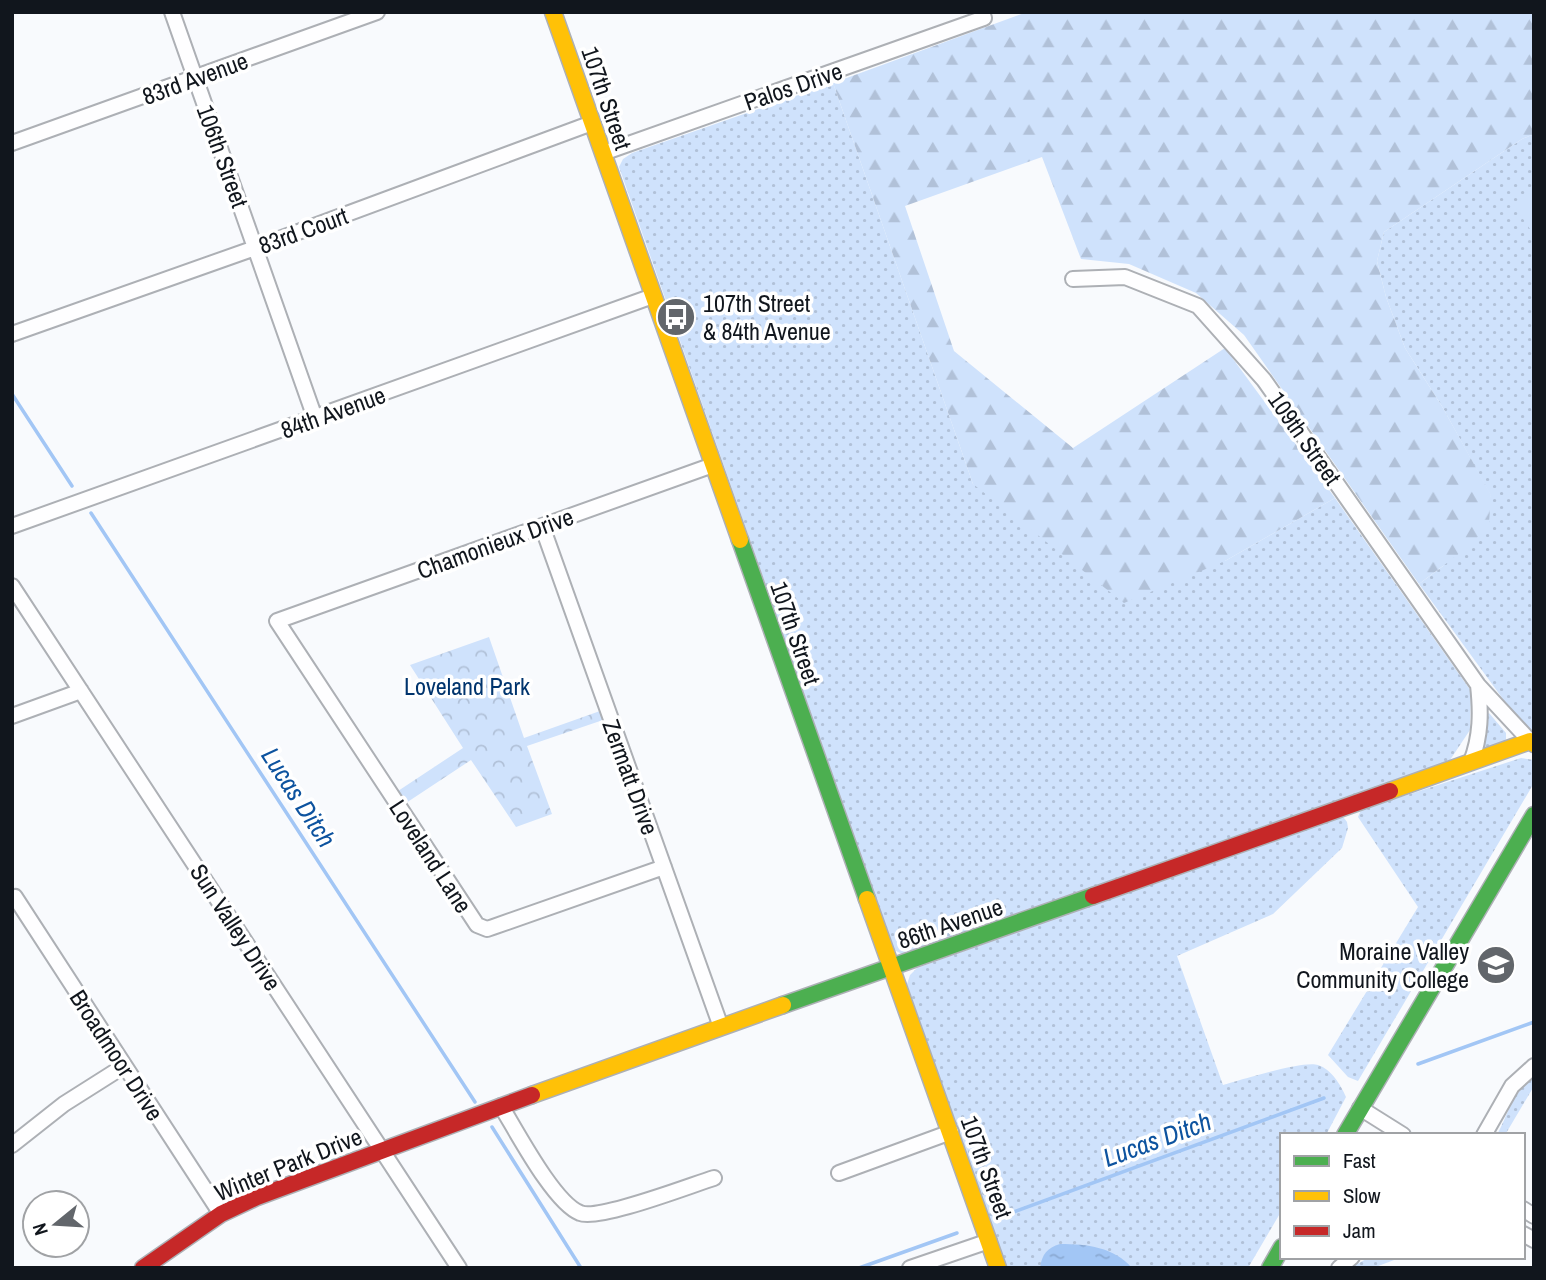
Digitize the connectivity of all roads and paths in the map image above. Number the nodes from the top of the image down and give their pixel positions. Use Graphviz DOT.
graph roads {
  1 [pos="172,12"];
  2 [pos="377,12"];
  3 [pos="553,12"];
  4 [pos="983,15"];
  5 [pos="195,78"];
  6 [pos="592,123"];
  7 [pos="12,143"];
  8 [pos="603,153"];
  9 [pos="256,248"];
  10 [pos="1073,279"];
  11 [pos="653,296"];
  12 [pos="12,334"];
  13 [pos="316,418"];
  14 [pos="713,465"];
  15 [pos="542,526"];
  16 [pos="12,527"];
  17 [pos="12,586"];
  18 [pos="277,621"];
  19 [pos="1478,685"];
  20 [pos="81,691"];
  21 [pos="12,716"];
  22 [pos="1532,742"];
  23 [pos="1471,762"];
  24 [pos="1534,815"];
  25 [pos="664,867"];
  26 [pos="12,898"];
  27 [pos="890,968"];
  28 [pos="720,1027"];
  29 [pos="124,1066"];
  30 [pos="1534,1066"];
  31 [pos="501,1106"];
  32 [pos="1360,1108"];
  33 [pos="951,1132"];
  34 [pos="1350,1133"];
  35 [pos="1400,1133"];
  36 [pos="1485,1133"];
  37 [pos="12,1145"];
  38 [pos="382,1151"];
  39 [pos="839,1173"];
  40 [pos="715,1178"];
  41 [pos="221,1214"];
  42 [pos="989,1241"];
  43 [pos="1280,1250"];
  44 [pos="143,1268"];
  45 [pos="459,1268"];
  46 [pos="910,1268"];
  47 [pos="998,1268"];
  48 [pos="1270,1268"];
  1 -- 5 [label="street, 106th Street"];
  2 -- 5 [label="street, 83rd Avenue"];
  3 -- 6 [label="street, 107th Street"];
  4 -- 8 [label="street, Palos Drive"];
  5 -- 7 [label="street, 83rd Avenue"];
  5 -- 9 [label="street, 106th Street"];
  6 -- 8 [label="street, 107th Street"];
  6 -- 9 [label="street, 83rd Court"];
  8 -- 11 [label="street, 107th Street"];
  9 -- 12 [label="street, 83rd Court"];
  9 -- 13 [label="street, 106th Street"];
  10 -- 19 [label="street, 109th Street"];
  11 -- 13 [label="street, 84th Avenue"];
  11 -- 14 [label="street, 107th Street"];
  13 -- 16 [label="street, 84th Avenue"];
  14 -- 15 [label="street, Chamonieux Drive"];
  14 -- 27 [label="street, 107th Street"];
  15 -- 18 [label="street, Chamonieux Drive"];
  15 -- 25 [label="street, Zermatt Drive"];
  17 -- 20 [label="street, Sun Valley Drive"];
  18 -- 25 [label="street, Loveland Lane"];
  19 -- 22 [label="street, 109th Street"];
  19 -- 23 [label="street"];
  20 -- 21 [label="street"];
  20 -- 38 [label="street, Sun Valley Drive"];
  22 -- 23 [label="street, 86th Avenue"];
  23 -- 27 [label="street, 86th Avenue"];
  24 -- 32 [label="street"];
  25 -- 28 [label="street, Zermatt Drive"];
  26 -- 29 [label="street, Broadmoor Drive"];
  27 -- 28 [label="street, 86th Avenue"];
  27 -- 33 [label="street, 107th Street"];
  28 -- 31 [label="street, 86th Avenue"];
  29 -- 37 [label="street"];
  29 -- 41 [label="street, Broadmoor Drive"];
  30 -- 36 [label="street"];
  31 -- 38 [label="street, 86th Avenue"];
  31 -- 40 [label="street"];
  32 -- 34 [label="street"];
  32 -- 35 [label="street"];
  33 -- 39 [label="street"];
  33 -- 42 [label="street, 107th Street"];
  38 -- 41 [label="street, Winter Park Drive"];
  38 -- 45 [label="street, Sun Valley Drive"];
  41 -- 44 [label="street, Winter Park Drive"];
  42 -- 46 [label="street"];
  42 -- 47 [label="street, 107th Street"];
  43 -- 48 [label="street"];
}
